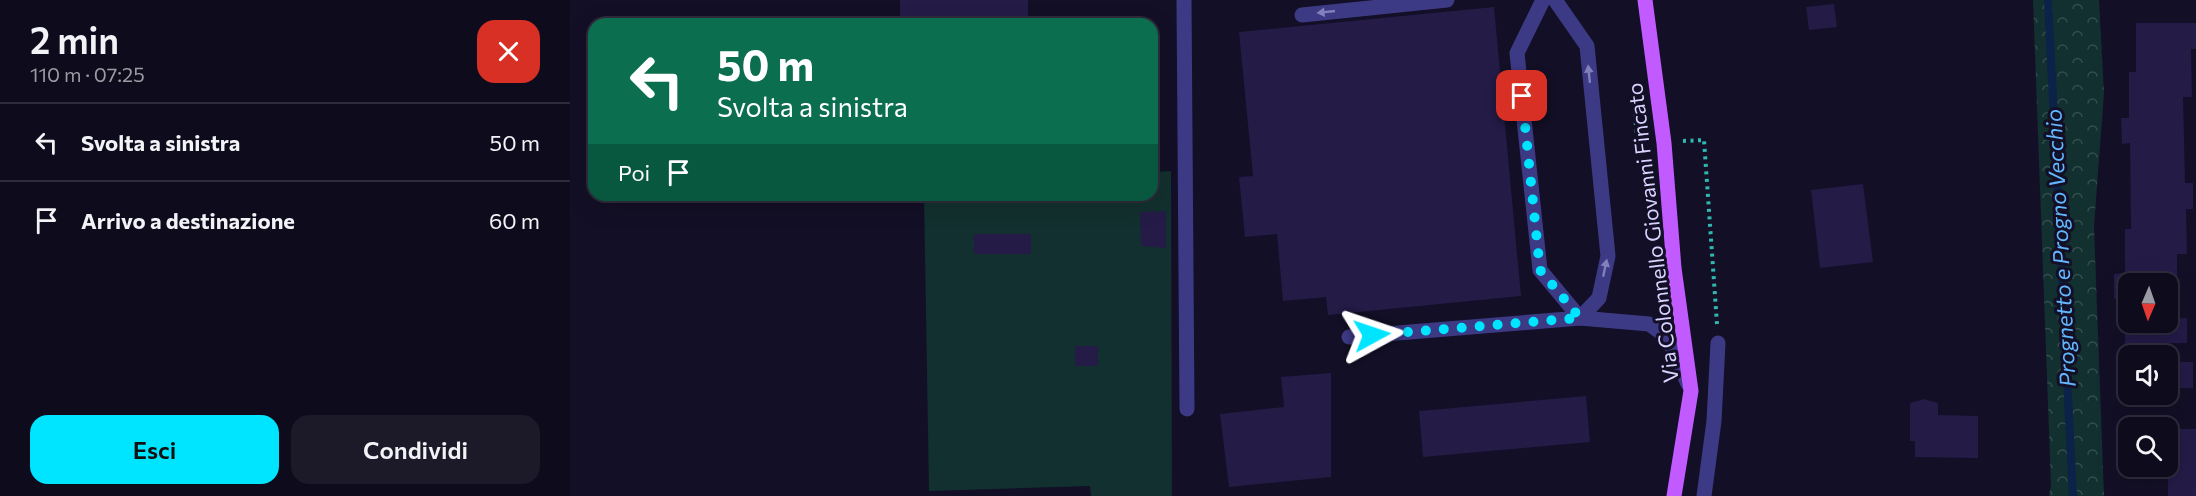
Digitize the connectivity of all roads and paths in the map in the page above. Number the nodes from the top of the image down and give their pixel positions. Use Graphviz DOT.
graph roads {
  1 [pos="1184,0"];
  2 [pos="1447,0"];
  3 [pos="1543,0"];
  4 [pos="1555,0"];
  5 [pos="1645,0"];
  6 [pos="1302,15"];
  7 [pos="1580,318"];
  8 [pos="1349,337"];
  9 [pos="1718,343"];
  10 [pos="1691,391"];
  11 [pos="1187,409"];
  12 [pos="1674,496"];
  13 [pos="1704,496"];
  1 -- 11 [label="street"];
  2 -- 6 [label="street, one-way"];
  3 -- 7 [label="street"];
  7 -- 4 [label="street, one-way"];
  5 -- 10 [label="main road, Via Colonnello Giovanni Fincato"];
  7 -- 8 [label="street"];
  7 -- 10 [label="street"];
  9 -- 13 [label="street"];
  10 -- 12 [label="main road, Via Colonnello Giovanni Fincato"];
}
